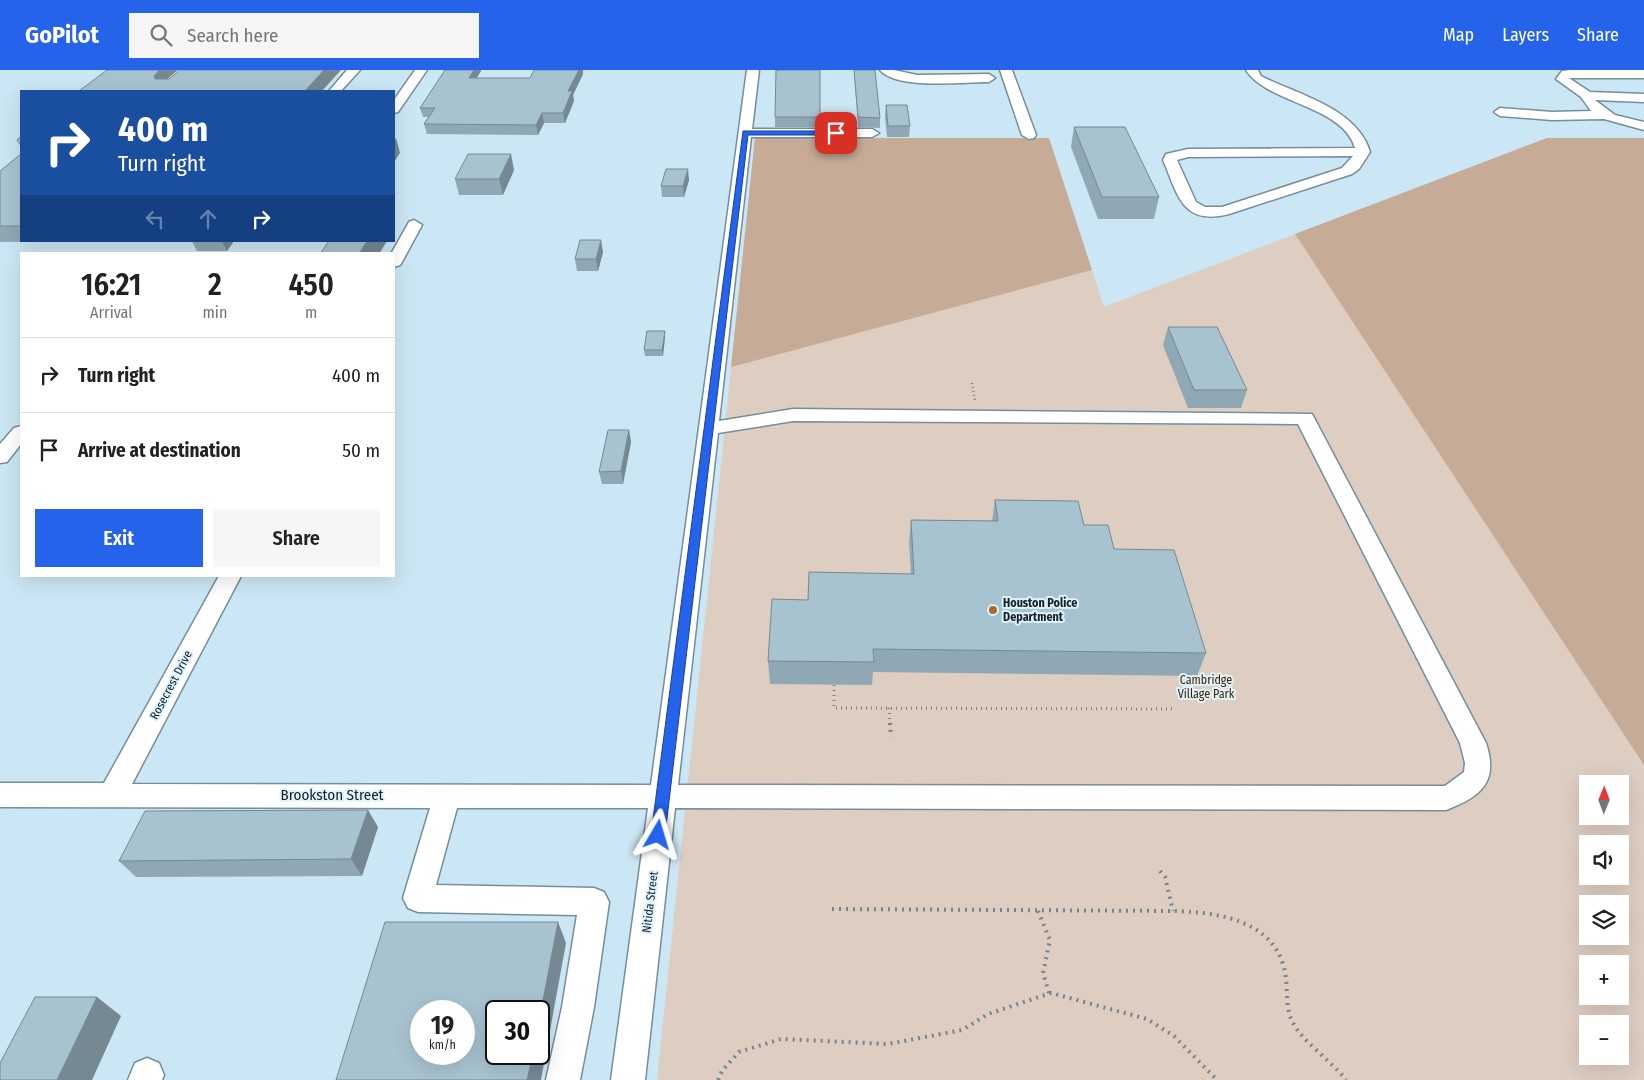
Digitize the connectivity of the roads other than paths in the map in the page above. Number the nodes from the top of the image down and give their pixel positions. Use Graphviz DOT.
graph roads {
  1 [pos="354,70"];
  2 [pos="421,70"];
  3 [pos="753,70"];
  4 [pos="886,70"];
  5 [pos="1006,70"];
  6 [pos="1252,70"];
  7 [pos="1644,74"];
  8 [pos="989,78"];
  9 [pos="336,90"];
  10 [pos="1587,96"];
  11 [pos="1644,98"];
  12 [pos="395,108"];
  13 [pos="1500,112"];
  14 [pos="1606,115"];
  15 [pos="1644,126"];
  16 [pos="745,132"];
  17 [pos="872,133"];
  18 [pos="1029,135"];
  19 [pos="1363,152"];
  20 [pos="414,224"];
  21 [pos="395,260"];
  22 [pos="708,429"];
  23 [pos="229,577"];
  24 [pos="0,795"];
  25 [pos="112,795"];
  26 [pos="447,795"];
  27 [pos="663,796"];
  28 [pos="563,1080"];
  29 [pos="628,1080"];
  1 -- 9 [label="street"];
  2 -- 12 [label="street"];
  3 -- 16 [label="street, Nitida Street"];
  4 -- 8 [label="street"];
  5 -- 18 [label="street"];
  6 -- 19 [label="street"];
  7 -- 10 [label="street"];
  10 -- 11 [label="street"];
  10 -- 14 [label="street"];
  13 -- 14 [label="street"];
  14 -- 15 [label="street"];
  16 -- 17 [label="street"];
  16 -- 22 [label="street, Nitida Street"];
  19 -- 19 [label="street"];
  20 -- 21 [label="street"];
  22 -- 27 [label="street, Nitida Street"];
  22 -- 27 [label="street, Brookston Street"];
  23 -- 25 [label="street, Rosecrest Drive"];
  24 -- 25 [label="street, Brookston Street"];
  25 -- 26 [label="street, Brookston Street"];
  26 -- 27 [label="street, Brookston Street"];
  26 -- 28 [label="street"];
  27 -- 29 [label="street, Nitida Street"];
}
